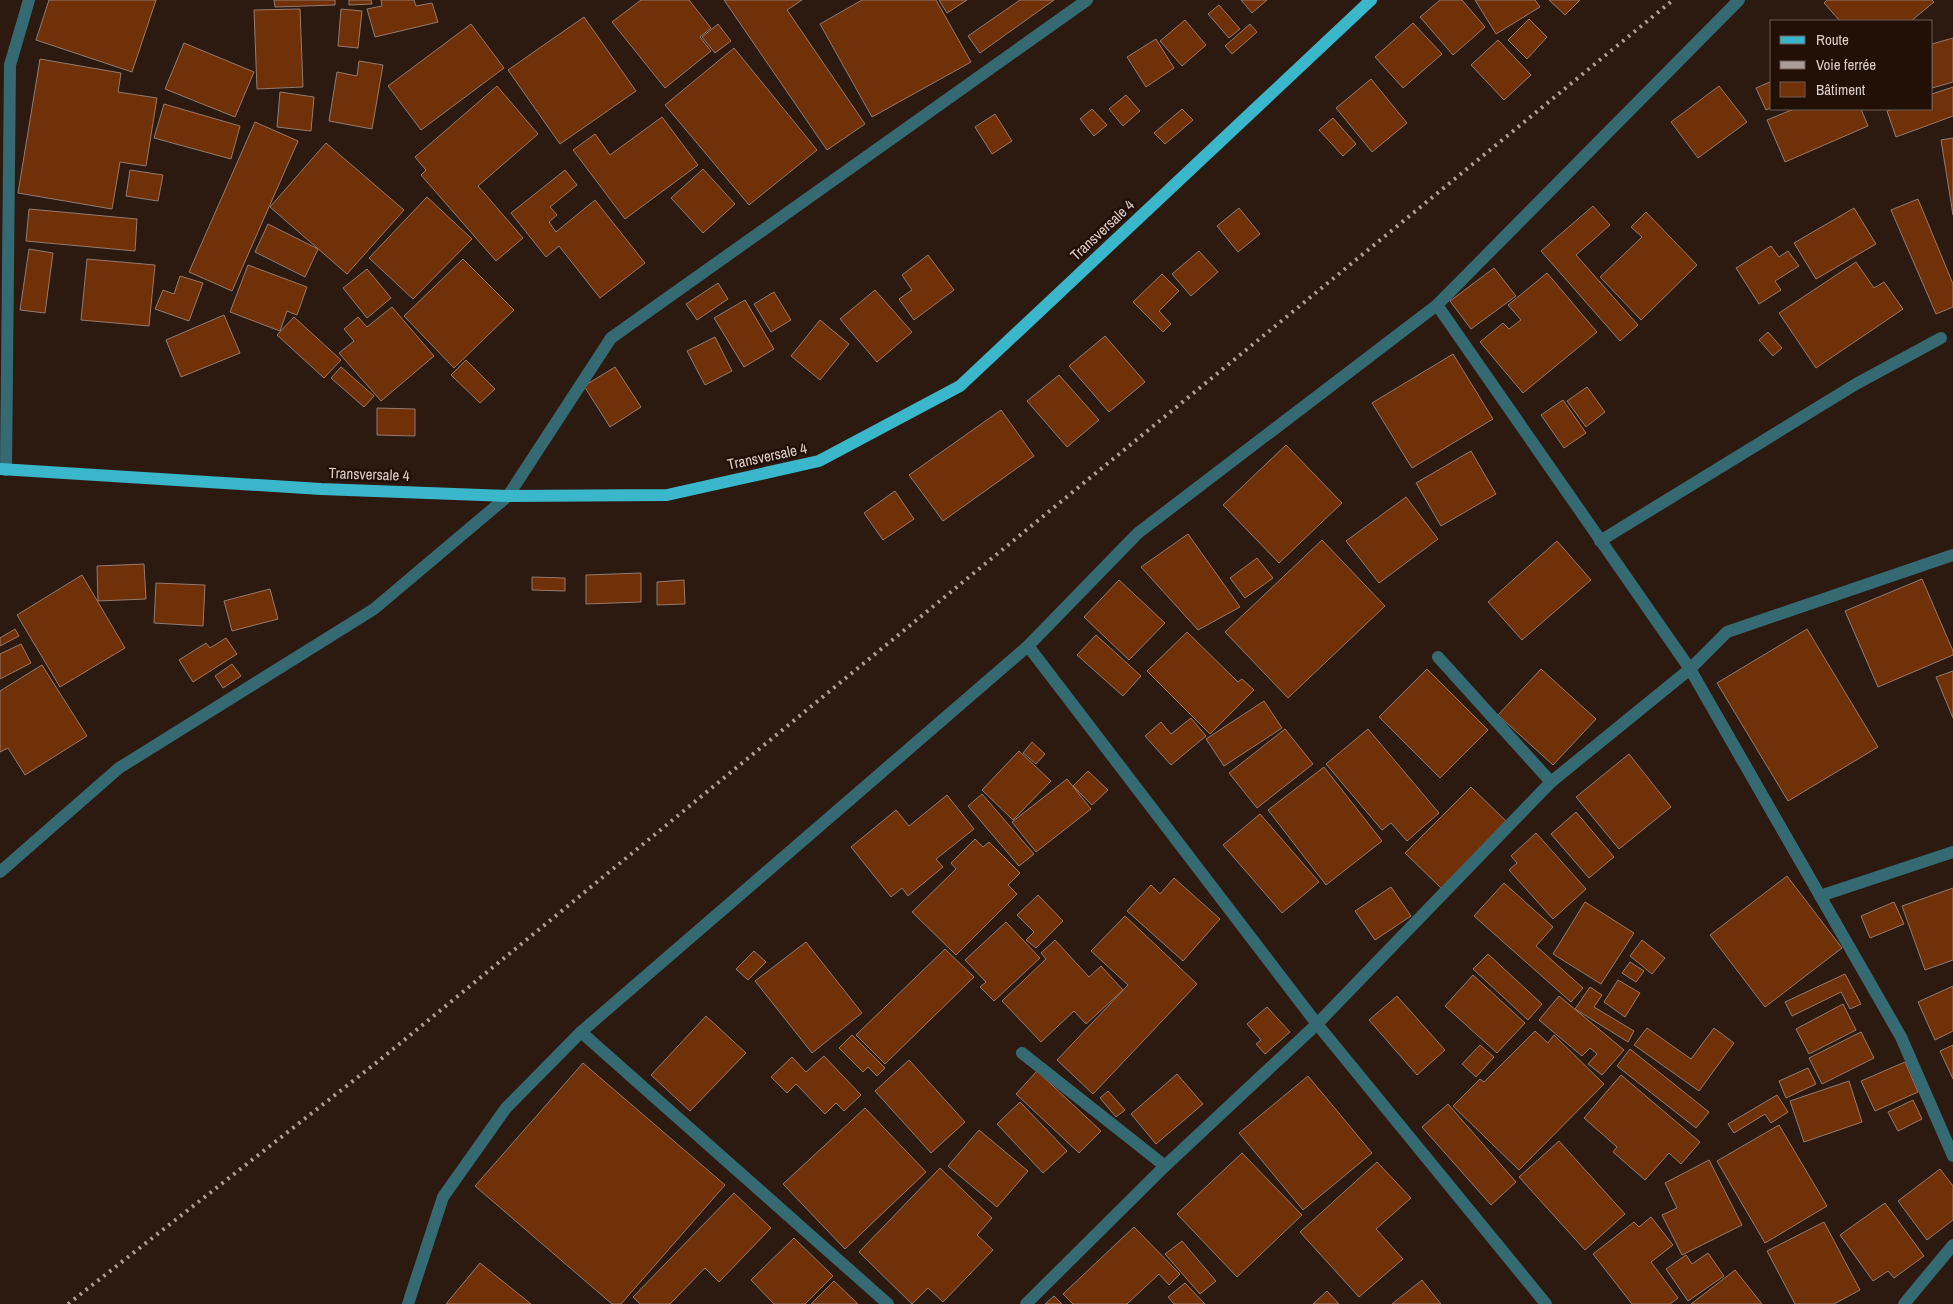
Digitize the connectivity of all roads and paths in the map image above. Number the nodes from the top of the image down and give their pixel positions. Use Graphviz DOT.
graph roads {
  1 [pos="29,0"];
  2 [pos="1087,0"];
  3 [pos="1371,0"];
  4 [pos="1739,0"];
  5 [pos="1437,306"];
  6 [pos="1941,338"];
  7 [pos="3,470"];
  8 [pos="508,496"];
  9 [pos="1600,541"];
  10 [pos="1953,555"];
  11 [pos="1028,646"];
  12 [pos="1438,657"];
  13 [pos="1690,669"];
  14 [pos="1551,782"];
  15 [pos="1953,852"];
  16 [pos="0,872"];
  17 [pos="1820,896"];
  18 [pos="1317,1024"];
  19 [pos="582,1032"];
  20 [pos="1022,1052"];
  21 [pos="1953,1156"];
  22 [pos="1165,1166"];
  23 [pos="1953,1245"];
  24 [pos="408,1304"];
  25 [pos="888,1304"];
  26 [pos="1026,1304"];
  27 [pos="1546,1304"];
  28 [pos="1904,1304"];
  1 -- 7 [label="street"];
  2 -- 8 [label="street"];
  3 -- 8 [label="main road, Transversale 4"];
  4 -- 5 [label="street"];
  5 -- 9 [label="street"];
  5 -- 11 [label="street"];
  6 -- 9 [label="street"];
  7 -- 8 [label="main road, Transversale 4"];
  8 -- 16 [label="street"];
  9 -- 13 [label="street"];
  10 -- 13 [label="street"];
  11 -- 18 [label="street"];
  11 -- 19 [label="street"];
  12 -- 14 [label="street"];
  13 -- 14 [label="street"];
  13 -- 17 [label="street"];
  14 -- 18 [label="street"];
  15 -- 17 [label="street"];
  17 -- 21 [label="street"];
  18 -- 22 [label="street"];
  18 -- 27 [label="street"];
  19 -- 24 [label="street"];
  19 -- 25 [label="street"];
  20 -- 22 [label="street"];
  22 -- 26 [label="street"];
  23 -- 28 [label="street"];
}
